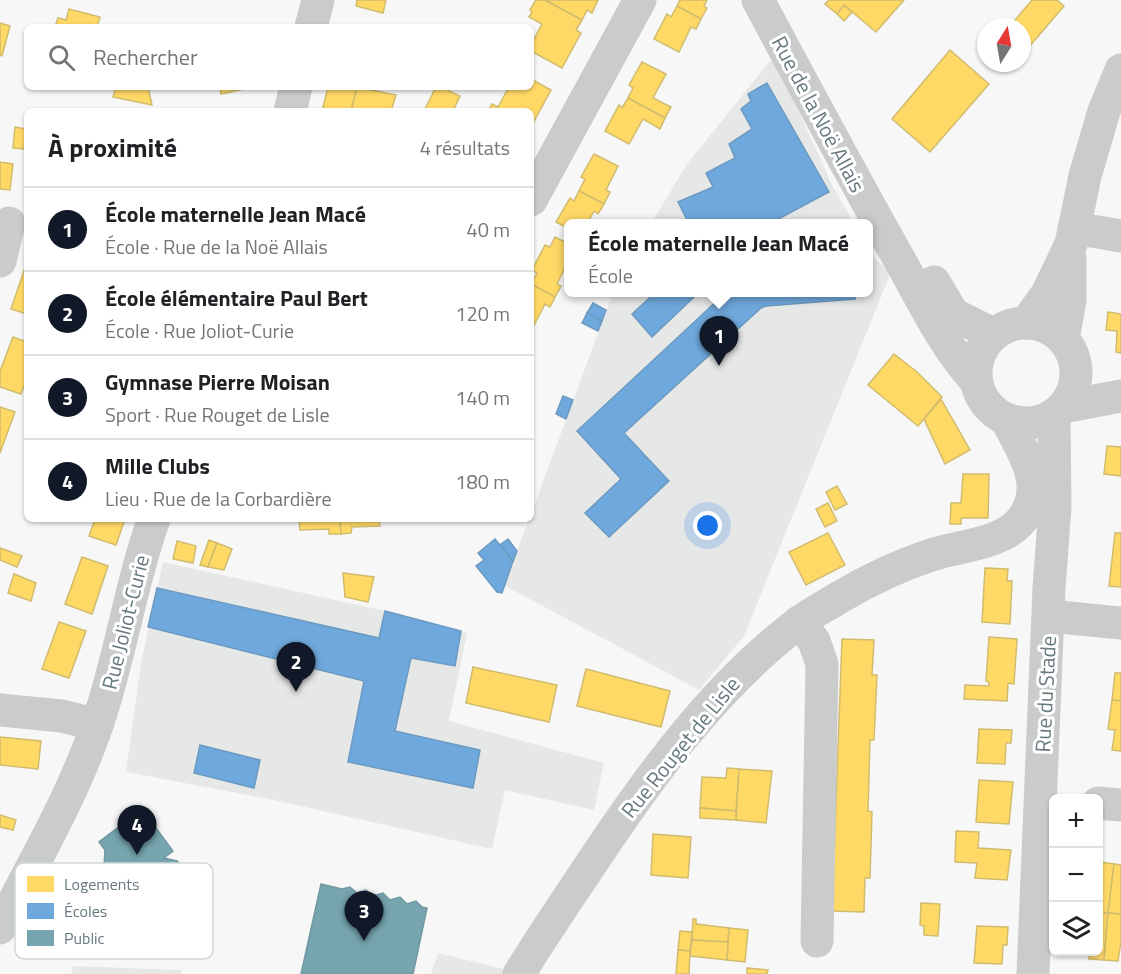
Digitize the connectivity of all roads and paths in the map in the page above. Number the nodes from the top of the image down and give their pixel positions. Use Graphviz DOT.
graph roads {
  1 [pos="318,0"];
  2 [pos="639,0"];
  3 [pos="758,0"];
  4 [pos="763,0"];
  5 [pos="312,24"];
  6 [pos="1121,70"];
  7 [pos="296,90"];
  8 [pos="291,108"];
  9 [pos="534,194"];
  10 [pos="12,223"];
  11 [pos="1072,236"];
  12 [pos="1121,236"];
  13 [pos="0,261"];
  14 [pos="1026,323"];
  15 [pos="993,334"];
  16 [pos="1069,354"];
  17 [pos="976,381"];
  18 [pos="1121,396"];
  19 [pos="1058,411"];
  20 [pos="1006,419"];
  21 [pos="153,522"];
  22 [pos="1008,533"];
  23 [pos="1049,583"];
  24 [pos="1049,616"];
  25 [pos="799,622"];
  26 [pos="1121,622"];
  27 [pos="0,710"];
  28 [pos="97,724"];
  29 [pos="1046,798"];
  30 [pos="1103,803"];
  31 [pos="1121,805"];
  32 [pos="34,863"];
  33 [pos="15,899"];
  34 [pos="0,928"];
  35 [pos="817,941"];
  36 [pos="519,974"];
  37 [pos="1034,974"];
  1 -- 5 [label="street"];
  2 -- 9 [label="street"];
  3 -- 17 [label="street, Rue de la Noë Allais"];
  4 -- 15 [label="street, Rue de la Noë Allais"];
  6 -- 11 [label="street"];
  7 -- 8 [label="street"];
  10 -- 13 [label="street"];
  11 -- 12 [label="street"];
  11 -- 14 [label="street"];
  11 -- 16 [label="street"];
  14 -- 15 [label="street"];
  14 -- 16 [label="street"];
  15 -- 17 [label="street"];
  16 -- 18 [label="street"];
  16 -- 19 [label="street"];
  17 -- 20 [label="street"];
  18 -- 19 [label="street"];
  19 -- 20 [label="street"];
  19 -- 23 [label="street, Rue du Stade"];
  20 -- 22 [label="street"];
  21 -- 28 [label="street, Rue Joliot-Curie"];
  22 -- 23 [label="street"];
  22 -- 25 [label="street, Rue Rouget de Lisle"];
  23 -- 24 [label="street, Rue du Stade"];
  24 -- 26 [label="street"];
  24 -- 29 [label="street, Rue du Stade"];
  25 -- 35 [label="street"];
  25 -- 36 [label="street, Rue Rouget de Lisle"];
  27 -- 28 [label="street"];
  28 -- 32 [label="street, Rue Joliot-Curie"];
  29 -- 37 [label="street, Rue du Stade"];
  30 -- 31 [label="street"];
  33 -- 34 [label="street, Rue Joliot-Curie"];
}
